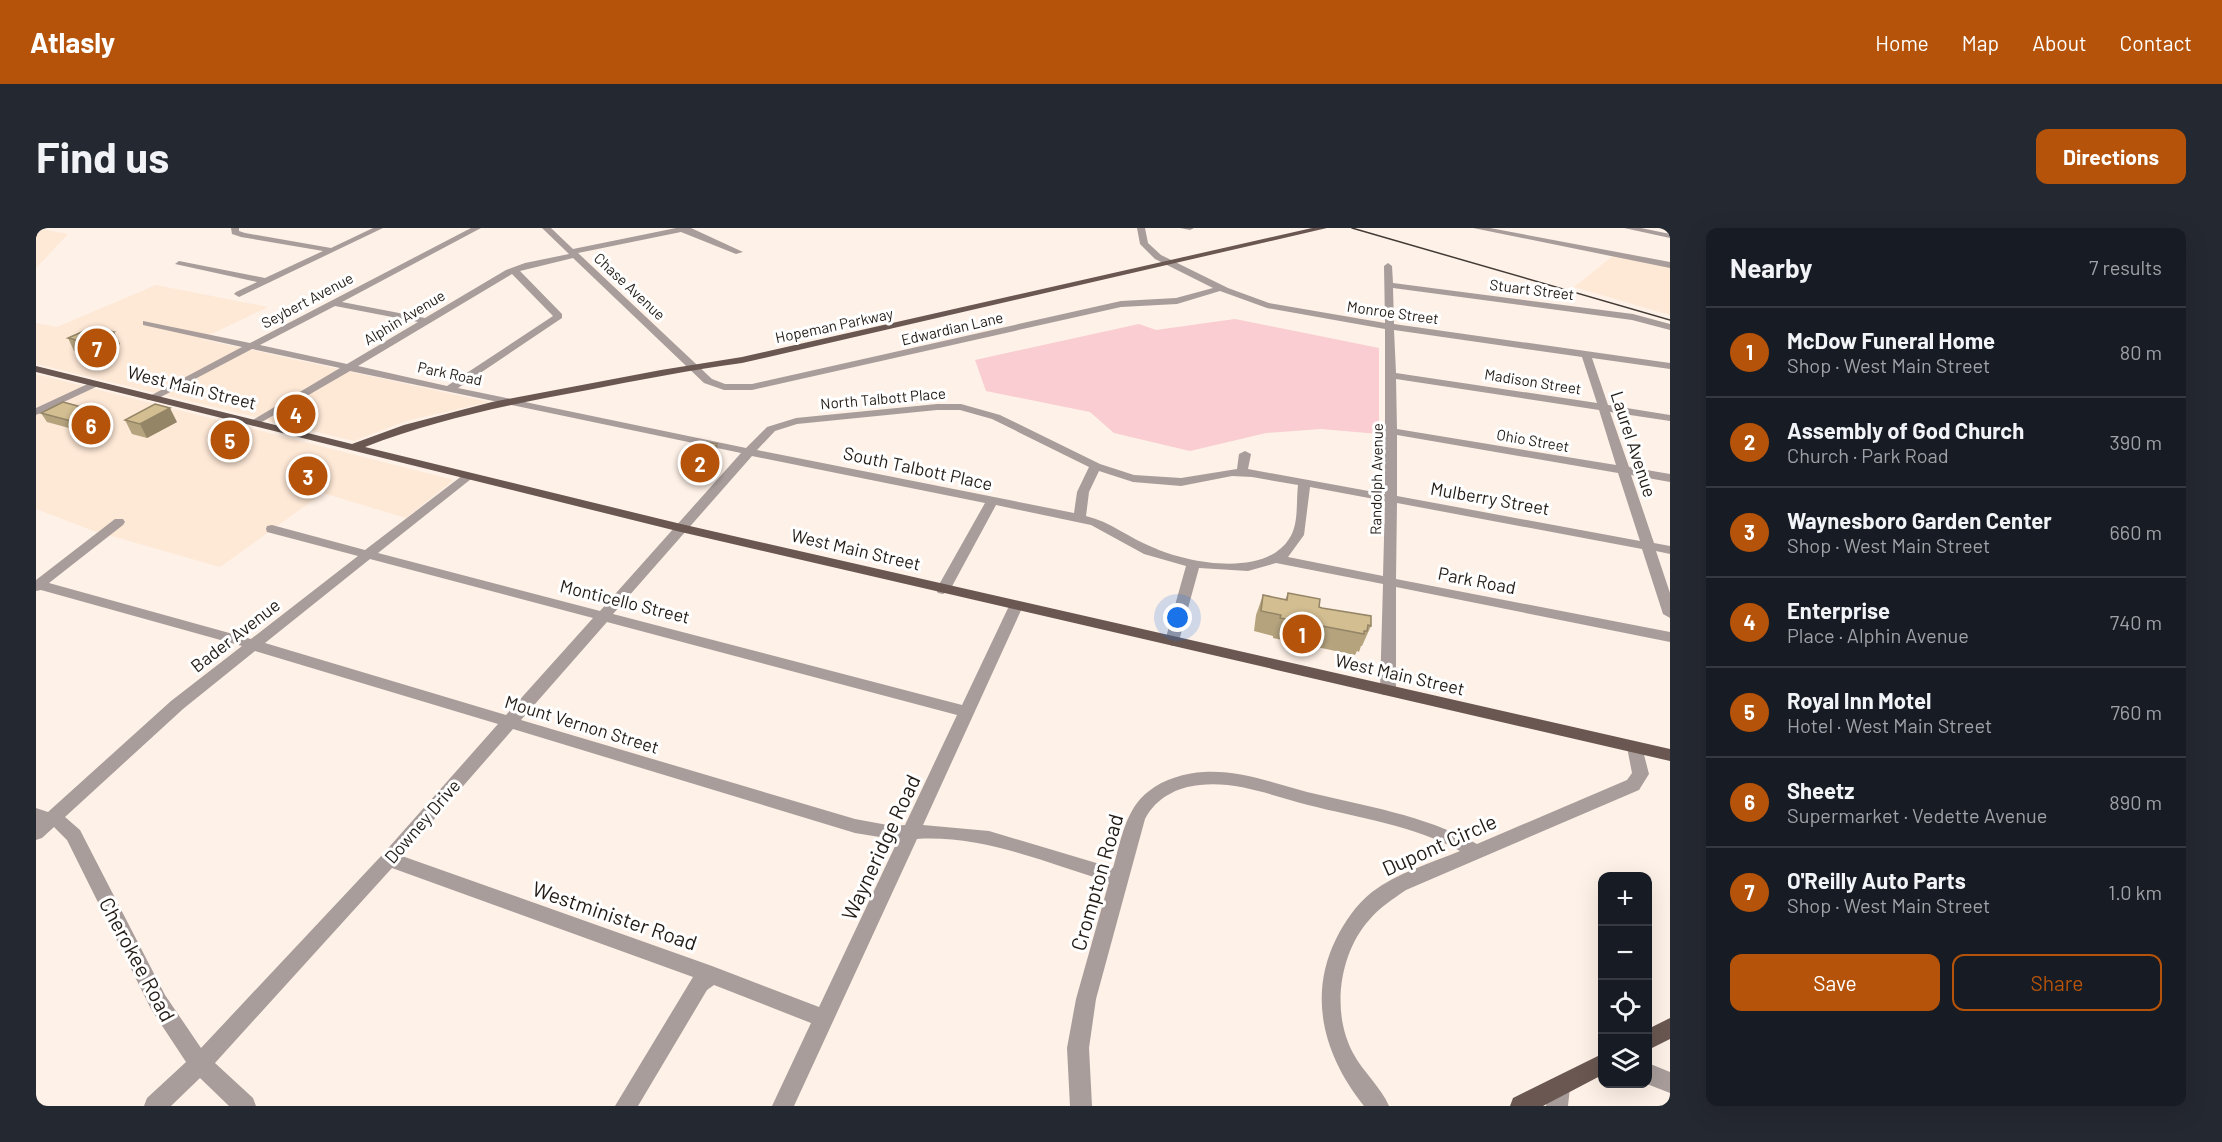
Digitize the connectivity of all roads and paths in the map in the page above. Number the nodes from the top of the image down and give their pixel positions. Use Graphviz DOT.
graph roads {
  1 [pos="235,228"];
  2 [pos="379,228"];
  3 [pos="477,228"];
  4 [pos="546,228"];
  5 [pos="687,228"];
  6 [pos="1141,228"];
  7 [pos="1184,228"];
  8 [pos="1190,228"];
  9 [pos="1323,228"];
  10 [pos="1477,228"];
  11 [pos="1628,228"];
  12 [pos="682,229"];
  13 [pos="1670,236"];
  14 [pos="331,250"];
  15 [pos="739,252"];
  16 [pos="574,254"];
  17 [pos="1171,263"];
  18 [pos="179,264"];
  19 [pos="1670,265"];
  20 [pos="1388,266"];
  21 [pos="514,270"];
  22 [pos="266,281"];
  23 [pos="1389,285"];
  24 [pos="1221,288"];
  25 [pos="239,294"];
  26 [pos="334,303"];
  27 [pos="427,321"];
  28 [pos="146,323"];
  29 [pos="1390,327"];
  30 [pos="1670,327"];
  31 [pos="251,347"];
  32 [pos="1586,354"];
  33 [pos="1670,366"];
  34 [pos="347,368"];
  35 [pos="36,369"];
  36 [pos="696,369"];
  37 [pos="1391,375"];
  38 [pos="94,384"];
  39 [pos="448,390"];
  40 [pos="151,398"];
  41 [pos="506,402"];
  42 [pos="521,405"];
  43 [pos="1603,407"];
  44 [pos="36,412"];
  45 [pos="1670,418"];
  46 [pos="255,423"];
  47 [pos="1391,431"];
  48 [pos="351,448"];
  49 [pos="366,452"];
  50 [pos="749,452"];
  51 [pos="1245,454"];
  52 [pos="1096,466"];
  53 [pos="1623,470"];
  54 [pos="1242,472"];
  55 [pos="467,476"];
  56 [pos="1670,478"];
  57 [pos="1304,483"];
  58 [pos="1390,499"];
  59 [pos="992,501"];
  60 [pos="1079,519"];
  61 [pos="119,522"];
  62 [pos="681,528"];
  63 [pos="272,529"];
  64 [pos="1648,546"];
  65 [pos="1670,550"];
  66 [pos="369,555"];
  67 [pos="1277,559"];
  68 [pos="1192,564"];
  69 [pos="1390,581"];
  70 [pos="37,585"];
  71 [pos="944,590"];
  72 [pos="1016,606"];
  73 [pos="1670,614"];
  74 [pos="604,615"];
  75 [pos="1670,637"];
  76 [pos="1172,641"];
  77 [pos="252,646"];
  78 [pos="1388,691"];
  79 [pos="967,712"];
  80 [pos="508,722"];
  81 [pos="1635,747"];
  82 [pos="1670,755"];
  83 [pos="44,817"];
  84 [pos="911,832"];
  85 [pos="36,833"];
  86 [pos="1477,852"];
  87 [pos="389,858"];
  88 [pos="1120,878"];
  89 [pos="712,975"];
  90 [pos="825,1019"];
  91 [pos="1670,1029"];
  92 [pos="1652,1038"];
  93 [pos="201,1064"];
  94 [pos="1598,1067"];
  95 [pos="1652,1075"];
  96 [pos="1670,1083"];
  97 [pos="1558,1096"];
  98 [pos="155,1106"];
  99 [pos="245,1106"];
  100 [pos="626,1106"];
  101 [pos="783,1106"];
  102 [pos="1081,1106"];
  103 [pos="1378,1106"];
  104 [pos="1521,1106"];
  1 -- 14 [label="street"];
  2 -- 14 [label="street"];
  3 -- 26 [label="street, Seybert Avenue"];
  4 -- 16 [label="street, Chase Avenue"];
  5 -- 12 [label="street, Alphin Avenue"];
  6 -- 17 [label="street, Monroe Street"];
  7 -- 8 [label="street"];
  9 -- 17 [label="main road, Hopeman Parkway"];
  10 -- 19 [label="street"];
  11 -- 13 [label="street"];
  12 -- 15 [label="street"];
  12 -- 16 [label="street, Alphin Avenue"];
  14 -- 22 [label="street"];
  16 -- 21 [label="street, Alphin Avenue"];
  16 -- 36 [label="street, Chase Avenue"];
  17 -- 24 [label="street, Monroe Street"];
  17 -- 36 [label="main road, Hopeman Parkway"];
  18 -- 22 [label="street"];
  20 -- 23 [label="street, Randolph Avenue"];
  21 -- 27 [label="street, Alphin Avenue"];
  21 -- 39 [label="street"];
  22 -- 25 [label="street"];
  23 -- 29 [label="street, Randolph Avenue"];
  23 -- 30 [label="street, Stuart Street"];
  24 -- 29 [label="street, Monroe Street"];
  24 -- 36 [label="street, Edwardian Lane"];
  26 -- 27 [label="street"];
  26 -- 31 [label="street, Seybert Avenue"];
  27 -- 34 [label="street, Alphin Avenue"];
  28 -- 31 [label="street, Park Road"];
  29 -- 32 [label="street, Monroe Street"];
  29 -- 37 [label="street, Randolph Avenue"];
  31 -- 34 [label="street, Park Road"];
  31 -- 40 [label="street, Seybert Avenue"];
  32 -- 33 [label="street, Monroe Street"];
  32 -- 43 [label="street, Laurel Avenue"];
  34 -- 39 [label="street, Park Road"];
  34 -- 46 [label="street, Alphin Avenue"];
  35 -- 38 [label="main road, West Main Street"];
  36 -- 41 [label="main road"];
  36 -- 42 [label="main road"];
  37 -- 43 [label="street, Madison Street"];
  37 -- 47 [label="street, Randolph Avenue"];
  38 -- 40 [label="main road, West Main Street"];
  38 -- 44 [label="street"];
  39 -- 41 [label="street, Park Road"];
  40 -- 46 [label="main road, West Main Street"];
  41 -- 42 [label="street, Park Road"];
  41 -- 48 [label="main road"];
  42 -- 49 [label="main road"];
  42 -- 50 [label="street, Park Road"];
  43 -- 45 [label="street, Madison Street"];
  43 -- 53 [label="street, Laurel Avenue"];
  46 -- 48 [label="main road, West Main Street"];
  47 -- 53 [label="street, Ohio Street"];
  47 -- 58 [label="street, Randolph Avenue"];
  48 -- 49 [label="main road, West Main Street"];
  49 -- 55 [label="main road, West Main Street"];
  50 -- 52 [label="street, North Talbott Place"];
  50 -- 59 [label="street, South Talbott Place"];
  50 -- 62 [label="street, Downey Drive"];
  51 -- 54 [label="street"];
  52 -- 54 [label="street, Mulberry Street"];
  52 -- 60 [label="street"];
  53 -- 56 [label="street, Ohio Street"];
  53 -- 64 [label="street, Laurel Avenue"];
  54 -- 57 [label="street, Mulberry Street"];
  55 -- 62 [label="main road, West Main Street"];
  55 -- 66 [label="street, Bader Avenue"];
  57 -- 58 [label="street, Mulberry Street"];
  57 -- 67 [label="street"];
  58 -- 64 [label="street, Mulberry Street"];
  58 -- 69 [label="street, Randolph Avenue"];
  59 -- 60 [label="street, South Talbott Place"];
  59 -- 71 [label="street"];
  60 -- 68 [label="street, South Talbott Place"];
  61 -- 70 [label="street"];
  62 -- 71 [label="main road, West Main Street"];
  62 -- 74 [label="street, Downey Drive"];
  63 -- 66 [label="street, Monticello Street"];
  64 -- 65 [label="street, Mulberry Street"];
  64 -- 73 [label="street, Laurel Avenue"];
  66 -- 74 [label="street, Monticello Street"];
  66 -- 77 [label="street, Bader Avenue"];
  67 -- 68 [label="street, South Talbott Place"];
  67 -- 69 [label="street, Park Road"];
  68 -- 76 [label="street"];
  69 -- 75 [label="street, Park Road"];
  69 -- 78 [label="street, Randolph Avenue"];
  70 -- 77 [label="street, Mount Vernon Street"];
  71 -- 72 [label="main road, West Main Street"];
  72 -- 76 [label="main road, West Main Street"];
  72 -- 79 [label="street, Wayneridge Road"];
  74 -- 79 [label="street, Monticello Street"];
  74 -- 80 [label="street, Downey Drive"];
  76 -- 78 [label="main road, West Main Street"];
  77 -- 80 [label="street, Mount Vernon Street"];
  77 -- 83 [label="street, Bader Avenue"];
  78 -- 81 [label="main road, West Main Street"];
  79 -- 84 [label="street, Wayneridge Road"];
  80 -- 84 [label="street, Mount Vernon Street"];
  80 -- 87 [label="street, Downey Drive"];
  81 -- 82 [label="main road, West Main Street"];
  81 -- 86 [label="street, Dupont Circle"];
  83 -- 85 [label="street, Bader Avenue"];
  83 -- 93 [label="street, Cherokee Road"];
  84 -- 88 [label="street, Mount Vernon Street"];
  84 -- 90 [label="street, Wayneridge Road"];
  86 -- 88 [label="street, Crompton Road"];
  86 -- 103 [label="street, Dupont Circle"];
  87 -- 89 [label="street, Westminister Road"];
  87 -- 93 [label="street, Downey Drive"];
  88 -- 102 [label="street, Crompton Road"];
  89 -- 90 [label="street, Westminister Road"];
  89 -- 100 [label="street"];
  90 -- 101 [label="street, Wayneridge Road"];
  91 -- 92 [label="main road"];
  93 -- 98 [label="street, Downey Drive"];
  93 -- 99 [label="street, Cherokee Road"];
  94 -- 97 [label="main road"];
  95 -- 96 [label="street"];
  97 -- 104 [label="main road"];
}
